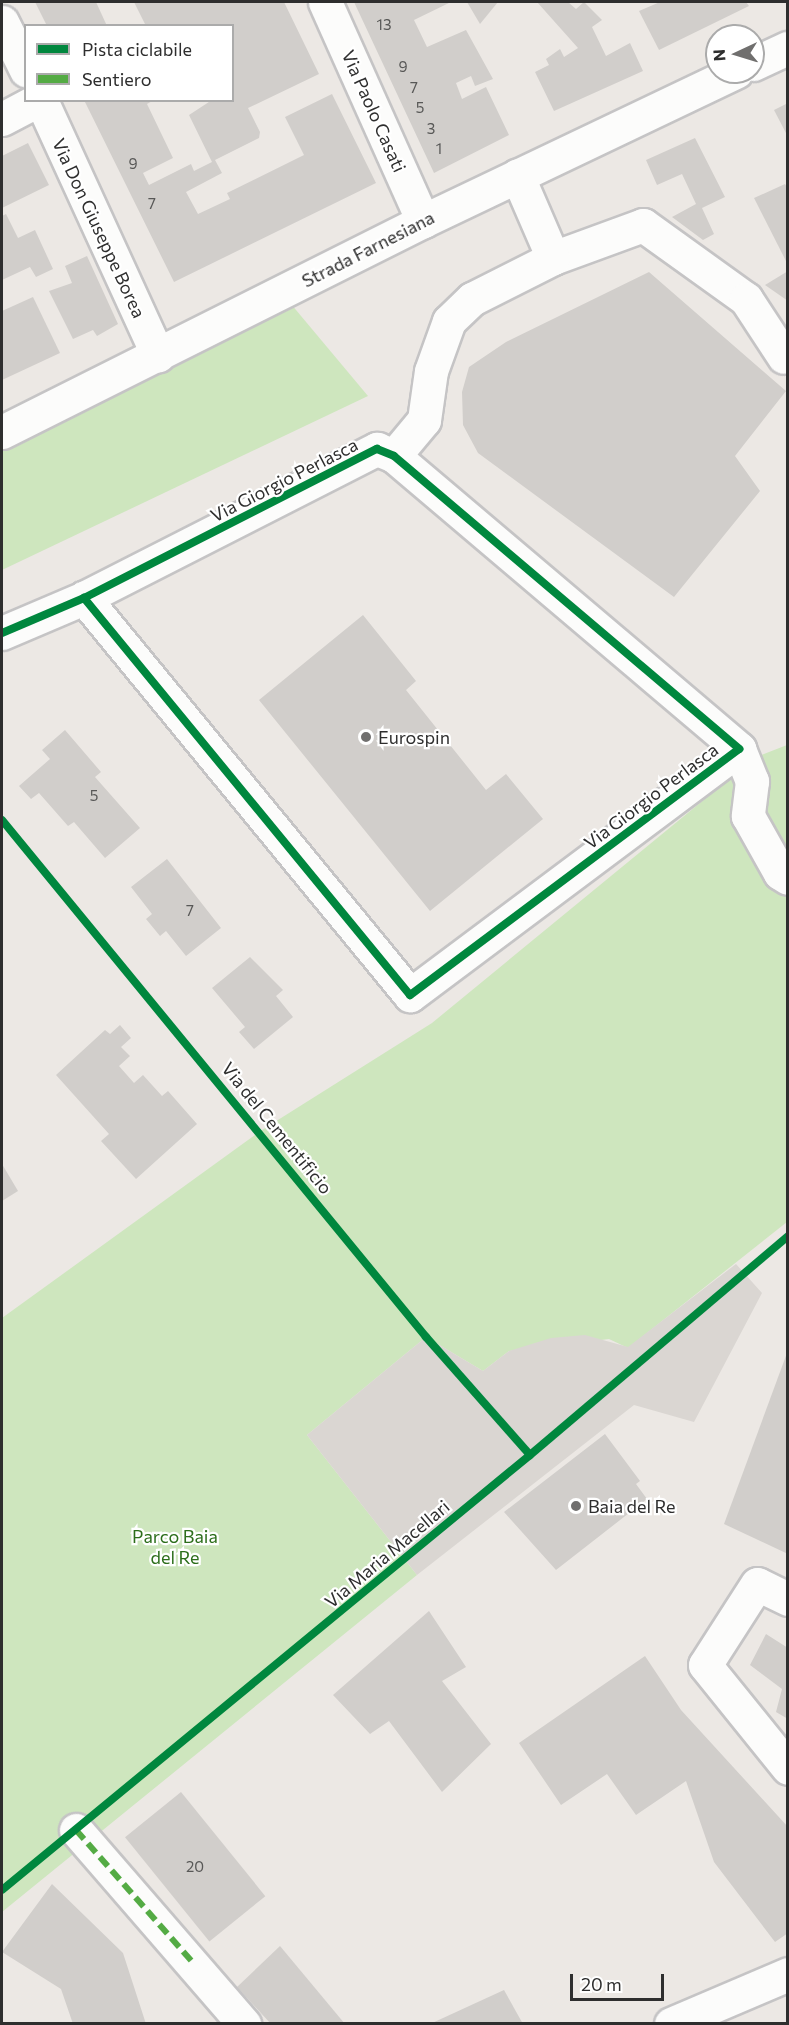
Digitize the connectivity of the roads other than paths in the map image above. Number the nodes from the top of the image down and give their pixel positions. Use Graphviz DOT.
graph roads {
  1 [pos="325,2"];
  2 [pos="2,22"];
  3 [pos="788,48"];
  4 [pos="765,59"];
  5 [pos="24,66"];
  6 [pos="711,84"];
  7 [pos="35,102"];
  8 [pos="40,102"];
  9 [pos="2,118"];
  10 [pos="517,176"];
  11 [pos="423,221"];
  12 [pos="553,258"];
  13 [pos="158,356"];
  14 [pos="784,357"];
  15 [pos="2,432"];
  16 [pos="394,456"];
  17 [pos="84,598"];
  18 [pos="2,633"];
  19 [pos="739,749"];
  20 [pos="788,878"];
  21 [pos="788,1599"];
  22 [pos="788,1768"];
  23 [pos="76,1830"];
  24 [pos="788,1974"];
  25 [pos="244,2024"];
  26 [pos="670,2024"];
  1 -- 11 [label="street, Via Paolo Casati"];
  2 -- 5 [label="street"];
  3 -- 4 [label="street"];
  6 -- 10 [label="street, Strada Farnesiana"];
  7 -- 9 [label="street"];
  8 -- 13 [label="street, Via Don Giuseppe Borea"];
  10 -- 11 [label="street, Strada Farnesiana"];
  10 -- 12 [label="street"];
  11 -- 13 [label="street, Strada Farnesiana"];
  12 -- 14 [label="street"];
  12 -- 16 [label="street"];
  13 -- 15 [label="street, Strada Farnesiana"];
  16 -- 17 [label="street, Via Giorgio Perlasca"];
  16 -- 19 [label="street, Via Giorgio Perlasca"];
  17 -- 18 [label="street, Via Giorgio Perlasca"];
  17 -- 19 [label="street, Via Giorgio Perlasca"];
  19 -- 20 [label="street"];
  21 -- 22 [label="street"];
  23 -- 25 [label="street"];
  24 -- 26 [label="street"];
}
